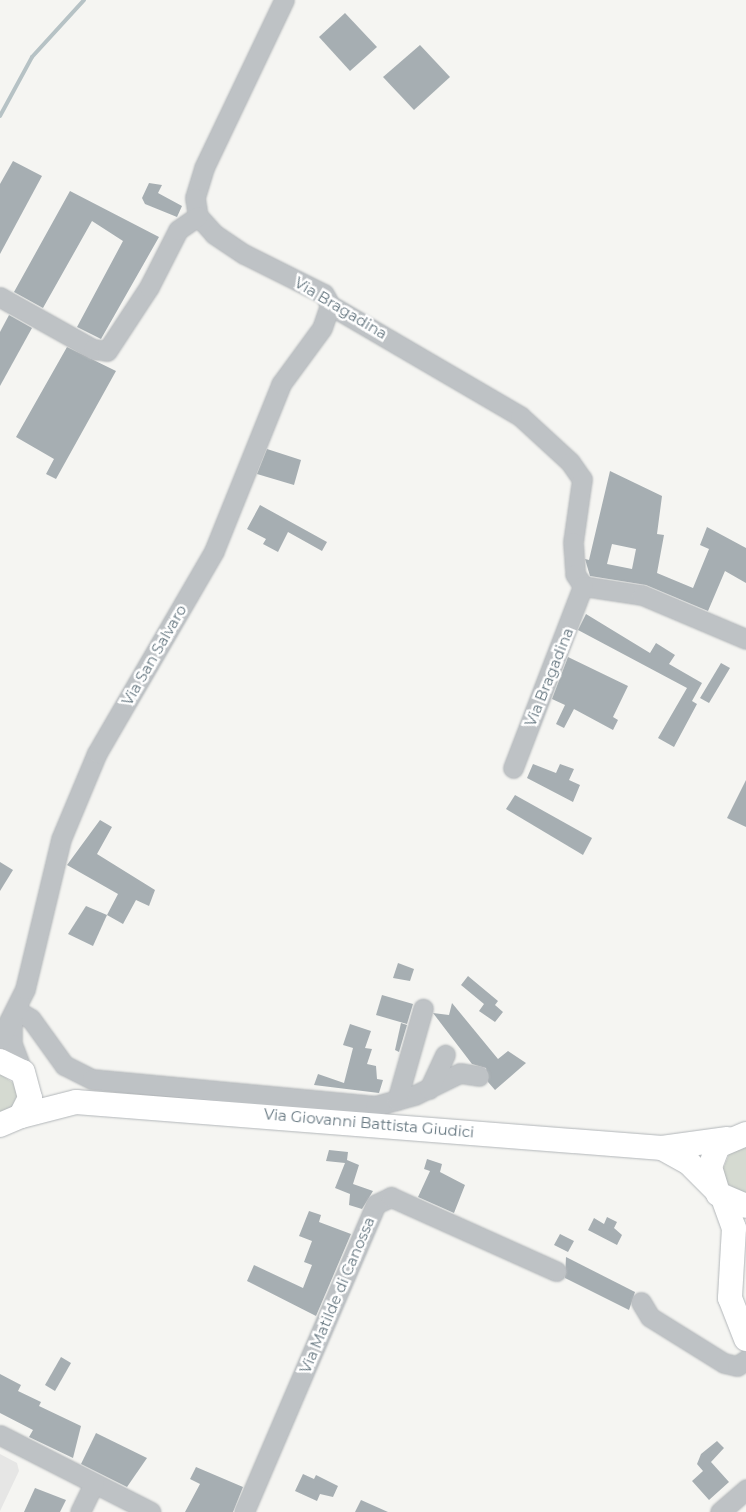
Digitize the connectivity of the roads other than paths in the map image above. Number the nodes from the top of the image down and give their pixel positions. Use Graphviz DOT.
graph roads {
  1 [pos="284,0"];
  2 [pos="198,216"];
  3 [pos="0,297"];
  4 [pos="330,305"];
  5 [pos="583,586"];
  6 [pos="746,639"];
  7 [pos="513,768"];
  8 [pos="423,1009"];
  9 [pos="14,1015"];
  10 [pos="0,1039"];
  11 [pos="445,1054"];
  12 [pos="0,1061"];
  13 [pos="25,1075"];
  14 [pos="479,1076"];
  15 [pos="429,1090"];
  16 [pos="398,1100"];
  17 [pos="76,1102"];
  18 [pos="11,1121"];
  19 [pos="737,1137"];
  20 [pos="662,1148"];
  21 [pos="719,1194"];
  22 [pos="746,1206"];
  23 [pos="741,1235"];
  24 [pos="556,1271"];
  25 [pos="641,1302"];
  26 [pos="746,1339"];
  27 [pos="746,1360"];
  28 [pos="0,1435"];
  29 [pos="94,1484"];
  30 [pos="746,1489"];
  31 [pos="746,1498"];
  32 [pos="80,1512"];
  33 [pos="151,1512"];
  34 [pos="244,1512"];
  35 [pos="720,1512"];
  36 [pos="740,1512"];
  1 -- 2 [label="street"];
  2 -- 3 [label="street"];
  2 -- 4 [label="street, Via Bragadina"];
  4 -- 5 [label="street, Via Bragadina"];
  4 -- 9 [label="street, Via San Salvaro"];
  5 -- 6 [label="street"];
  5 -- 7 [label="street, Via Bragadina"];
  8 -- 16 [label="street"];
  9 -- 10 [label="street, Via San Salvaro"];
  9 -- 13 [label="street, Via San Salvaro"];
  9 -- 16 [label="street"];
  11 -- 15 [label="street"];
  12 -- 13 [label="main road, Via Giovanni Battista Giudici"];
  13 -- 17 [label="main road, Via Giovanni Battista Giudici"];
  13 -- 18 [label="main road, Via Giovanni Battista Giudici"];
  14 -- 15 [label="street"];
  15 -- 16 [label="street"];
  17 -- 18 [label="main road, Via Giovanni Battista Giudici"];
  17 -- 20 [label="main road, Via Giovanni Battista Giudici"];
  19 -- 20 [label="main road, Via Giovanni Battista Giudici"];
  19 -- 21 [label="main road"];
  20 -- 21 [label="main road, Via Giovanni Battista Giudici"];
  21 -- 22 [label="main road"];
  21 -- 23 [label="main road"];
  23 -- 26 [label="main road"];
  24 -- 34 [label="street, Via Matilde di Canossa"];
  25 -- 27 [label="street"];
  28 -- 29 [label="street"];
  29 -- 32 [label="street"];
  29 -- 33 [label="street"];
  30 -- 35 [label="street"];
  31 -- 36 [label="street"];
}
